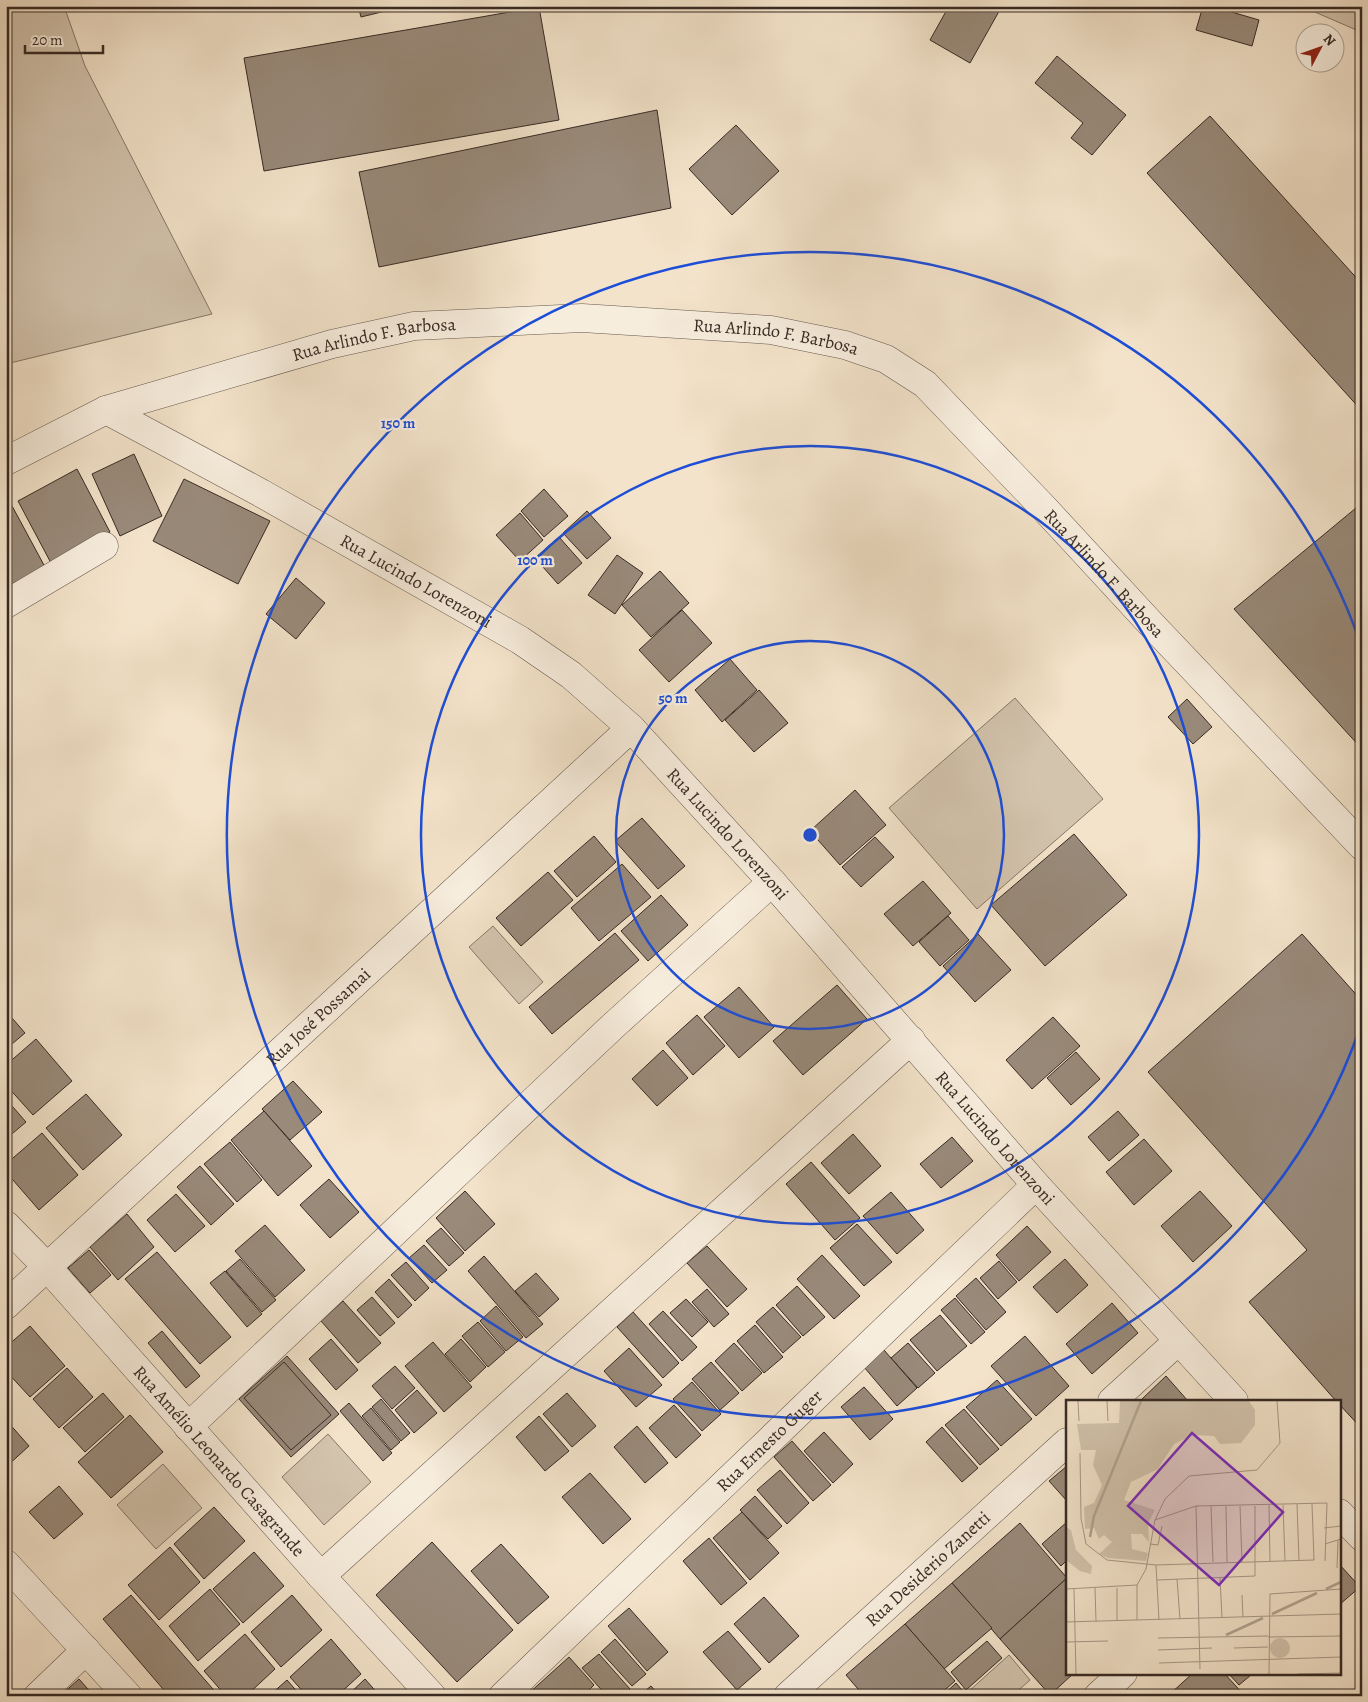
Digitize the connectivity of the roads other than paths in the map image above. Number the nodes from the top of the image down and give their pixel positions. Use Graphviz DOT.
graph roads {
  1 [pos="106,410"];
  2 [pos="6,461"];
  3 [pos="104,546"];
  4 [pos="6,604"];
  5 [pos="631,728"];
  6 [pos="1362,846"];
  7 [pos="772,882"];
  8 [pos="911,1040"];
  9 [pos="1036,1185"];
  10 [pos="6,1225"];
  11 [pos="47,1267"];
  12 [pos="6,1304"];
  13 [pos="1178,1341"];
  14 [pos="1113,1400"];
  15 [pos="1233,1400"];
  16 [pos="188,1427"];
  17 [pos="1066,1443"];
  18 [pos="1340,1514"];
  19 [pos="1362,1537"];
  20 [pos="6,1564"];
  21 [pos="321,1576"];
  22 [pos="86,1650"];
  23 [pos="1122,1674"];
  24 [pos="38,1696"];
  25 [pos="128,1696"];
  26 [pos="432,1696"];
  27 [pos="503,1696"];
  28 [pos="788,1696"];
  29 [pos="1098,1696"];
  1 -- 2 [label="street, Rua Arlindo F. Barbosa"];
  1 -- 5 [label="street, Rua Lucindo Lorenzoni"];
  1 -- 6 [label="street, Rua Arlindo F. Barbosa"];
  3 -- 4 [label="street"];
  5 -- 7 [label="street, Rua Lucindo Lorenzoni"];
  5 -- 11 [label="street, Rua José Possamai"];
  7 -- 8 [label="street, Rua Lucindo Lorenzoni"];
  7 -- 16 [label="street"];
  8 -- 9 [label="street, Rua Lucindo Lorenzoni"];
  8 -- 21 [label="street"];
  9 -- 13 [label="street, Rua Lucindo Lorenzoni"];
  9 -- 27 [label="street, Rua Ernesto Guger"];
  10 -- 11 [label="street, Rua Amélio Leonardo Casagrande"];
  11 -- 12 [label="street, Rua José Possamai"];
  11 -- 16 [label="street, Rua Amélio Leonardo Casagrande"];
  13 -- 14 [label="street"];
  13 -- 15 [label="street, Rua Lucindo Lorenzoni"];
  16 -- 21 [label="street, Rua Amélio Leonardo Casagrande"];
  17 -- 28 [label="street, Rua Desiderio Zanetti"];
  18 -- 19 [label="street"];
  20 -- 22 [label="street"];
  21 -- 26 [label="street, Rua Amélio Leonardo Casagrande"];
  22 -- 24 [label="street"];
  22 -- 25 [label="street"];
  23 -- 29 [label="street"];
}
